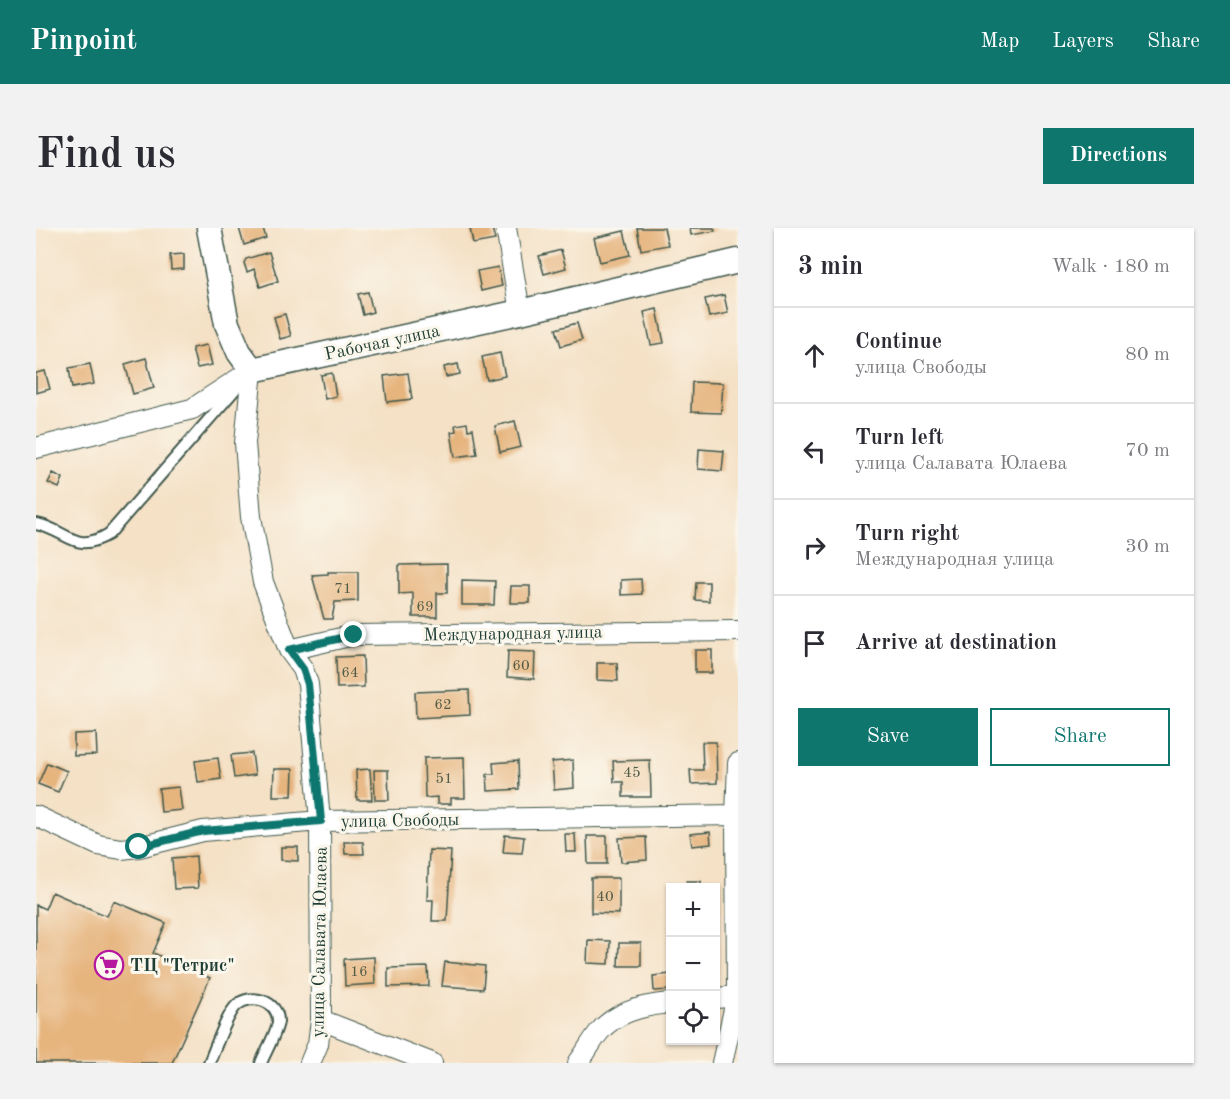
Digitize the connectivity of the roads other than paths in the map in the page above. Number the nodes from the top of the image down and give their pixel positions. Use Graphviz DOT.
graph roads {
  1 [pos="209,228"];
  2 [pos="506,228"];
  3 [pos="738,261"];
  4 [pos="520,312"];
  5 [pos="252,370"];
  6 [pos="36,448"];
  7 [pos="36,524"];
  8 [pos="738,631"];
  9 [pos="289,650"];
  10 [pos="738,763"];
  11 [pos="36,816"];
  12 [pos="737,816"];
  13 [pos="321,821"];
  14 [pos="738,996"];
  15 [pos="720,998"];
  16 [pos="666,1003"];
  17 [pos="321,1020"];
  18 [pos="208,1063"];
  19 [pos="261,1063"];
  20 [pos="310,1063"];
  21 [pos="432,1063"];
  22 [pos="578,1063"];
  23 [pos="722,1063"];
  1 -- 5 [label="street"];
  2 -- 4 [label="street"];
  3 -- 4 [label="street, Рабочая улица"];
  4 -- 5 [label="street, Рабочая улица"];
  5 -- 6 [label="street, Рабочая улица"];
  5 -- 7 [label="lane"];
  5 -- 9 [label="street, улица Салавата Юлаева"];
  8 -- 9 [label="street, Международная улица"];
  9 -- 13 [label="street, улица Салавата Юлаева"];
  10 -- 12 [label="street"];
  11 -- 13 [label="street, улица Свободы"];
  12 -- 13 [label="street, улица Свободы"];
  12 -- 14 [label="street"];
  13 -- 17 [label="street, улица Салавата Юлаева"];
  14 -- 15 [label="street"];
  14 -- 23 [label="street"];
  16 -- 22 [label="street"];
  17 -- 20 [label="street, улица Салавата Юлаева"];
  17 -- 21 [label="street"];
  18 -- 19 [label="lane"];
}
